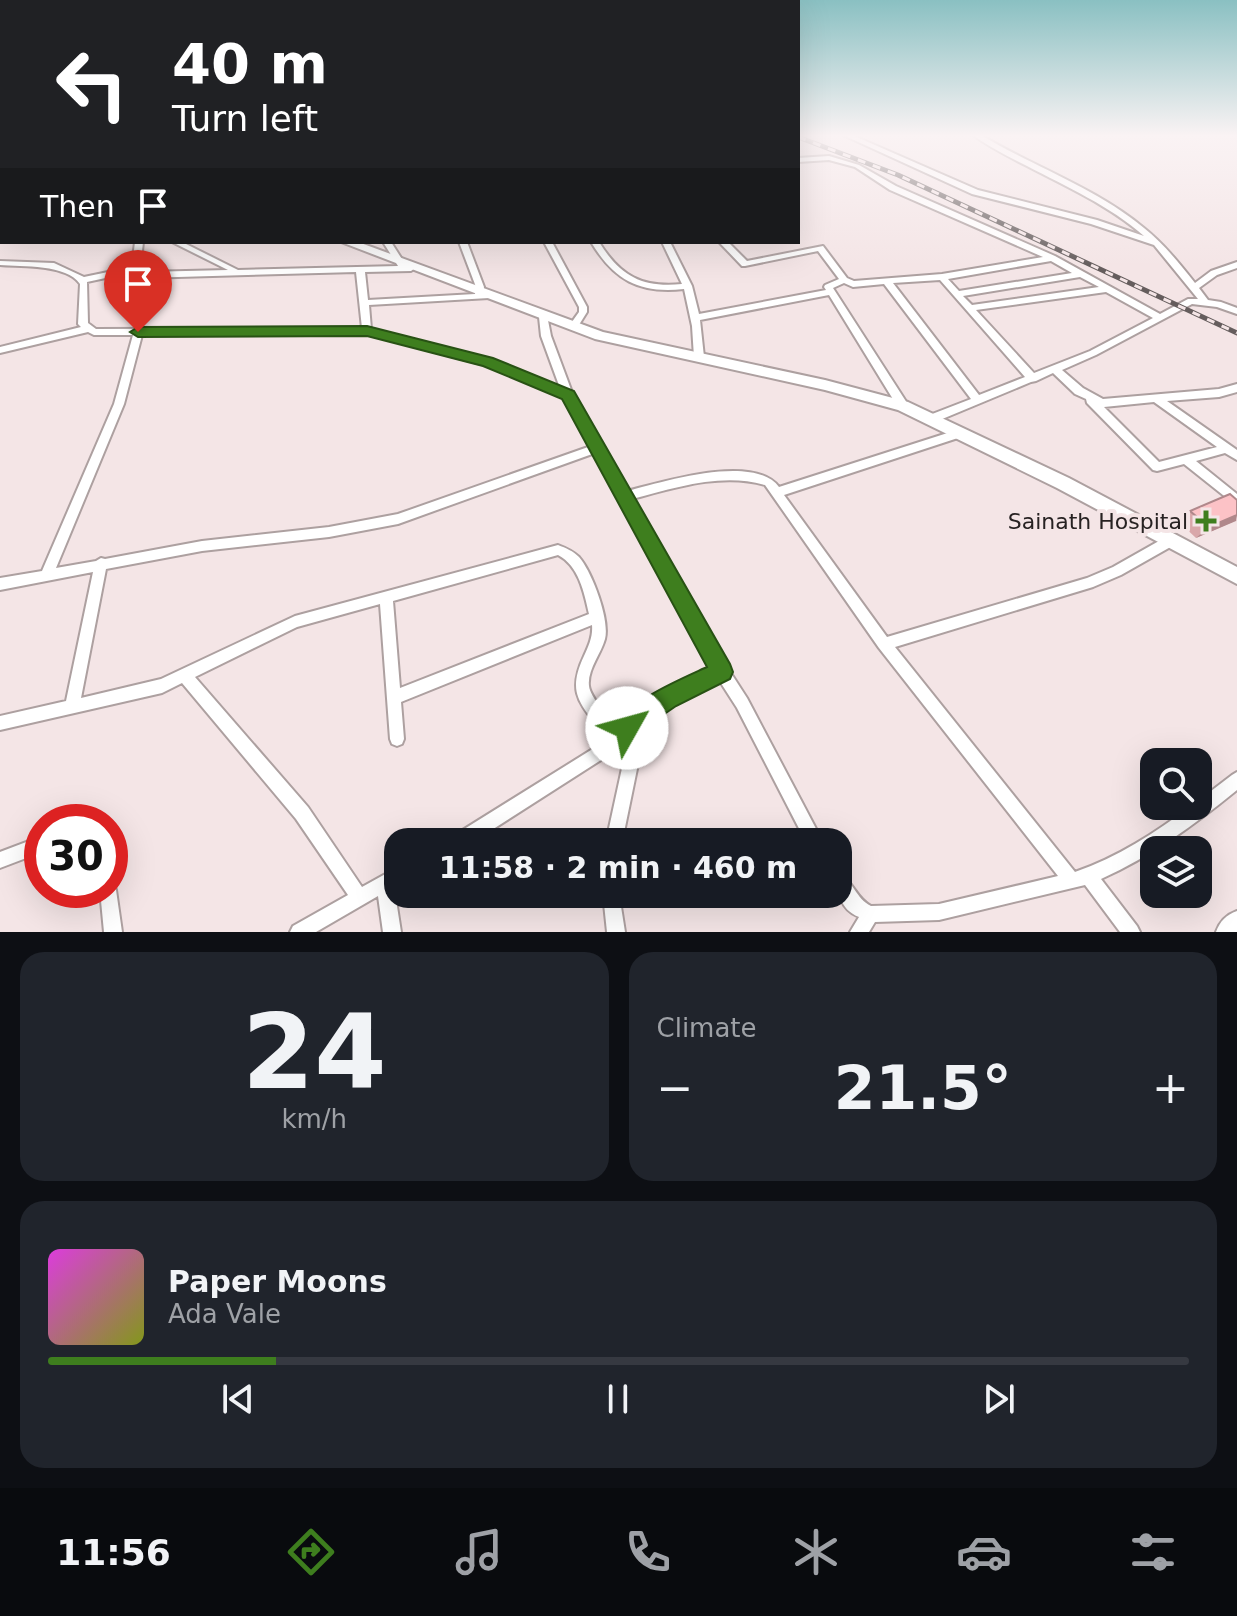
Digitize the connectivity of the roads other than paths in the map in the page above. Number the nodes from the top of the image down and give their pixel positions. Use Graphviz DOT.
graph roads {
  1 [pos="876,178"];
  2 [pos="944,178"];
  3 [pos="1053,178"];
  4 [pos="1157,243"];
  5 [pos="139,244"];
  6 [pos="180,244"];
  7 [pos="352,244"];
  8 [pos="389,244"];
  9 [pos="464,244"];
  10 [pos="549,244"];
  11 [pos="596,244"];
  12 [pos="667,244"];
  13 [pos="725,244"];
  14 [pos="1052,258"];
  15 [pos="0,263"];
  16 [pos="1237,265"];
  17 [pos="406,266"];
  18 [pos="360,268"];
  19 [pos="136,269"];
  20 [pos="234,271"];
  21 [pos="1081,274"];
  22 [pos="942,277"];
  23 [pos="82,280"];
  24 [pos="844,280"];
  25 [pos="887,282"];
  26 [pos="688,286"];
  27 [pos="1194,288"];
  28 [pos="1107,289"];
  29 [pos="830,292"];
  30 [pos="957,294"];
  31 [pos="483,295"];
  32 [pos="1204,301"];
  33 [pos="364,303"];
  34 [pos="969,308"];
  35 [pos="1237,311"];
  36 [pos="544,317"];
  37 [pos="695,318"];
  38 [pos="1160,318"];
  39 [pos="574,326"];
  40 [pos="87,329"];
  41 [pos="367,331"];
  42 [pos="138,332"];
  43 [pos="0,350"];
  44 [pos="699,357"];
  45 [pos="1056,370"];
  46 [pos="1033,379"];
  47 [pos="1237,388"];
  48 [pos="568,395"];
  49 [pos="1157,399"];
  50 [pos="1091,400"];
  51 [pos="978,401"];
  52 [pos="903,406"];
  53 [pos="931,419"];
  54 [pos="960,433"];
  55 [pos="597,448"];
  56 [pos="1225,449"];
  57 [pos="1237,456"];
  58 [pos="1187,460"];
  59 [pos="778,492"];
  60 [pos="624,496"];
  61 [pos="1236,498"];
  62 [pos="1170,541"];
  63 [pos="101,563"];
  64 [pos="47,574"];
  65 [pos="1237,576"];
  66 [pos="0,584"];
  67 [pos="386,597"];
  68 [pos="596,617"];
  69 [pos="884,644"];
  70 [pos="722,672"];
  71 [pos="185,676"];
  72 [pos="393,698"];
  73 [pos="72,706"];
  74 [pos="640,716"];
  75 [pos="0,723"];
  76 [pos="397,739"];
  77 [pos="615,740"];
  78 [pos="1237,780"];
  79 [pos="482,828"];
  80 [pos="617,828"];
  81 [pos="808,828"];
  82 [pos="24,851"];
  83 [pos="0,860"];
  84 [pos="1080,879"];
  85 [pos="384,883"];
  86 [pos="359,897"];
  87 [pos="852,901"];
  88 [pos="110,908"];
  89 [pos="392,908"];
  90 [pos="613,908"];
  91 [pos="871,914"];
  92 [pos="1237,923"];
  93 [pos="113,932"];
  94 [pos="299,932"];
  95 [pos="392,932"];
  96 [pos="616,932"];
  97 [pos="859,932"];
  98 [pos="1131,932"];
  99 [pos="1228,932"];
  1 -- 14 [label="street"];
  2 -- 4 [label="street"];
  3 -- 4 [label="street"];
  4 -- 27 [label="street"];
  5 -- 19 [label="street"];
  6 -- 20 [label="street"];
  7 -- 17 [label="street"];
  8 -- 17 [label="street"];
  9 -- 31 [label="street"];
  10 -- 39 [label="street"];
  11 -- 26 [label="street"];
  12 -- 26 [label="street"];
  13 -- 24 [label="street"];
  14 -- 21 [label="street"];
  14 -- 22 [label="street"];
  15 -- 23 [label="street"];
  16 -- 27 [label="street"];
  17 -- 18 [label="street"];
  17 -- 31 [label="street"];
  18 -- 20 [label="street"];
  18 -- 33 [label="street"];
  19 -- 20 [label="street"];
  19 -- 23 [label="street"];
  21 -- 28 [label="street"];
  21 -- 30 [label="street"];
  22 -- 25 [label="street"];
  22 -- 30 [label="street"];
  23 -- 40 [label="street"];
  24 -- 25 [label="street"];
  24 -- 29 [label="street"];
  25 -- 51 [label="street"];
  26 -- 37 [label="street"];
  27 -- 32 [label="street"];
  28 -- 34 [label="street"];
  28 -- 38 [label="street"];
  29 -- 37 [label="street"];
  29 -- 52 [label="street"];
  30 -- 34 [label="street"];
  31 -- 33 [label="street"];
  31 -- 36 [label="street"];
  32 -- 35 [label="street"];
  32 -- 38 [label="street"];
  33 -- 41 [label="street"];
  34 -- 46 [label="street"];
  36 -- 39 [label="street"];
  36 -- 48 [label="street"];
  37 -- 44 [label="street"];
  38 -- 45 [label="street"];
  39 -- 44 [label="street"];
  40 -- 42 [label="street"];
  40 -- 43 [label="street"];
  41 -- 42 [label="street"];
  41 -- 48 [label="street"];
  42 -- 64 [label="street"];
  44 -- 52 [label="street"];
  45 -- 46 [label="street"];
  45 -- 50 [label="street"];
  46 -- 51 [label="street"];
  47 -- 49 [label="street"];
  48 -- 55 [label="street"];
  49 -- 50 [label="street"];
  49 -- 56 [label="street"];
  50 -- 58 [label="street"];
  51 -- 53 [label="street"];
  52 -- 53 [label="street"];
  53 -- 54 [label="street"];
  54 -- 59 [label="street"];
  54 -- 62 [label="street"];
  55 -- 60 [label="street"];
  55 -- 63 [label="street"];
  56 -- 57 [label="street"];
  56 -- 58 [label="street"];
  58 -- 61 [label="street"];
  59 -- 60 [label="street"];
  59 -- 69 [label="street"];
  60 -- 70 [label="street"];
  62 -- 65 [label="street"];
  62 -- 69 [label="street"];
  63 -- 64 [label="street"];
  63 -- 73 [label="street"];
  64 -- 66 [label="street"];
  67 -- 68 [label="street"];
  67 -- 71 [label="street"];
  67 -- 72 [label="street"];
  68 -- 72 [label="street"];
  68 -- 77 [label="street"];
  69 -- 84 [label="street"];
  70 -- 74 [label="street"];
  70 -- 81 [label="street"];
  71 -- 73 [label="street"];
  71 -- 86 [label="street"];
  72 -- 76 [label="street"];
  73 -- 75 [label="street"];
  74 -- 77 [label="street"];
  74 -- 80 [label="street"];
  77 -- 79 [label="street"];
  78 -- 84 [label="street"];
  82 -- 83 [label="street"];
  84 -- 91 [label="street"];
  84 -- 98 [label="street"];
  85 -- 86 [label="street"];
  86 -- 94 [label="street"];
  87 -- 91 [label="street"];
  88 -- 93 [label="street"];
  89 -- 95 [label="street"];
  90 -- 96 [label="street"];
  91 -- 97 [label="street"];
  92 -- 99 [label="street"];
}
